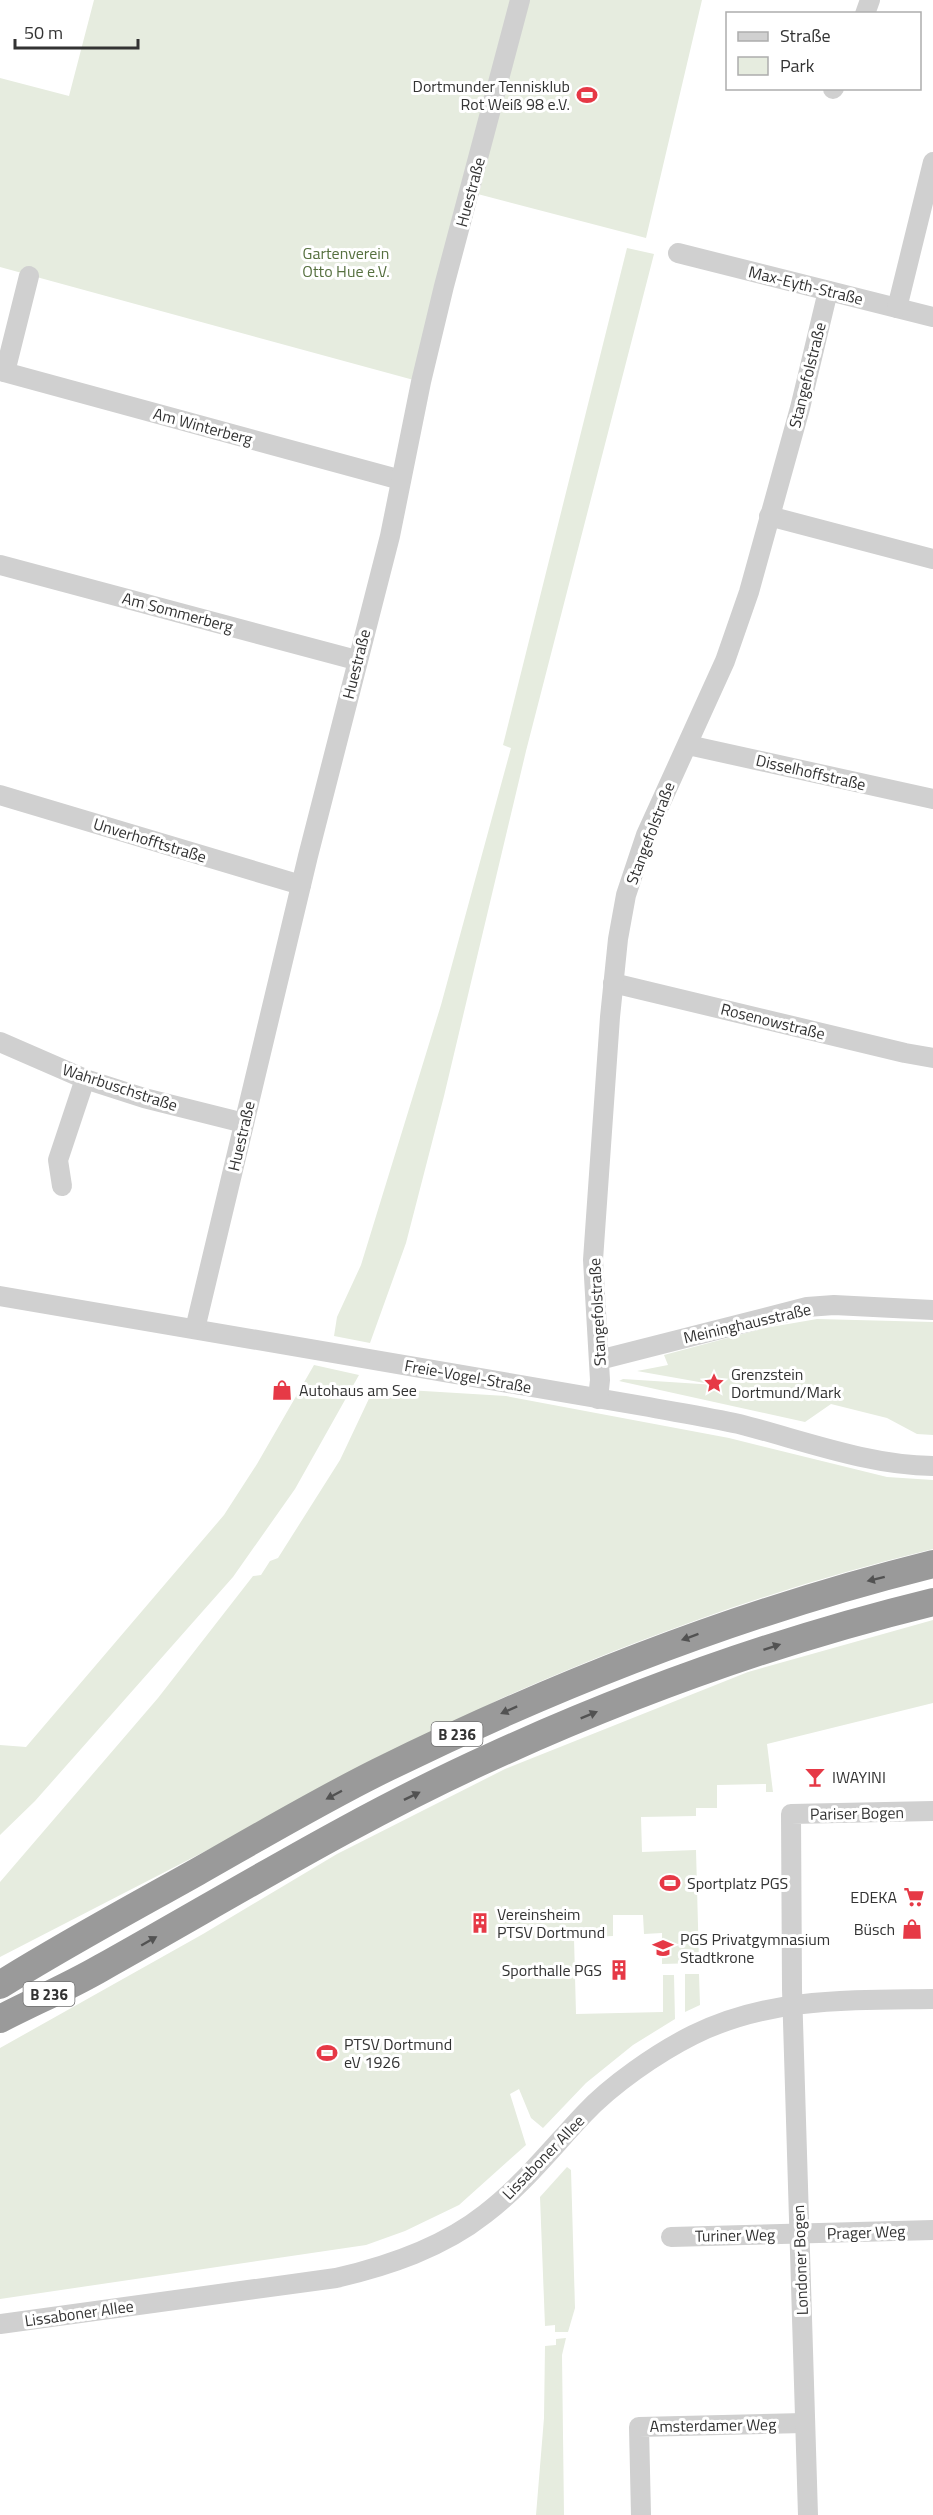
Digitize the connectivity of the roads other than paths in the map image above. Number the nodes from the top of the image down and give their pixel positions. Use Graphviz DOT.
graph roads {
  1 [pos="520,0"];
  2 [pos="933,162"];
  3 [pos="678,253"];
  4 [pos="29,276"];
  5 [pos="828,291"];
  6 [pos="897,308"];
  7 [pos="933,317"];
  8 [pos="2,372"];
  9 [pos="401,480"];
  10 [pos="770,516"];
  11 [pos="933,558"];
  12 [pos="0,565"];
  13 [pos="356,660"];
  14 [pos="688,745"];
  15 [pos="0,795"];
  16 [pos="933,799"];
  17 [pos="301,885"];
  18 [pos="614,983"];
  19 [pos="0,1042"];
  20 [pos="933,1058"];
  21 [pos="86,1079"];
  22 [pos="243,1123"];
  23 [pos="62,1186"];
  24 [pos="0,1296"];
  25 [pos="933,1310"];
  26 [pos="195,1329"];
  27 [pos="599,1360"];
  28 [pos="598,1399"];
  29 [pos="933,1466"];
  30 [pos="933,1564"];
  31 [pos="933,1602"];
  32 [pos="933,1811"];
  33 [pos="98,1970"];
  34 [pos="5,1981"];
  35 [pos="933,1999"];
  36 [pos="793,2004"];
  37 [pos="0,2019"];
  38 [pos="0,2034"];
  39 [pos="933,2230"];
  40 [pos="799,2233"];
  41 [pos="671,2237"];
  42 [pos="0,2324"];
  43 [pos="804,2423"];
  44 [pos="641,2515"];
  45 [pos="808,2515"];
  1 -- 9 [label="street, Huestraße"];
  2 -- 6 [label="street"];
  3 -- 5 [label="street, Max-Eyth-Straße"];
  4 -- 8 [label="street, Am Winterberg"];
  5 -- 6 [label="street, Max-Eyth-Straße"];
  5 -- 10 [label="street, Stangefolstraße"];
  6 -- 7 [label="street, Max-Eyth-Straße"];
  8 -- 9 [label="street, Am Winterberg"];
  9 -- 13 [label="street, Huestraße"];
  10 -- 11 [label="street"];
  10 -- 14 [label="street, Stangefolstraße"];
  12 -- 13 [label="street, Am Sommerberg"];
  13 -- 17 [label="street, Huestraße"];
  14 -- 16 [label="street, Disselhoffstraße"];
  14 -- 18 [label="street, Stangefolstraße"];
  15 -- 17 [label="street, Unverhofftstraße"];
  17 -- 22 [label="street, Huestraße"];
  18 -- 20 [label="street, Rosenowstraße"];
  18 -- 27 [label="street, Stangefolstraße"];
  19 -- 21 [label="street, Wahrbuschstraße"];
  21 -- 22 [label="street, Wahrbuschstraße"];
  21 -- 23 [label="street"];
  22 -- 26 [label="street, Huestraße"];
  24 -- 26 [label="street, Freie-Vogel-Straße"];
  25 -- 27 [label="street, Meininghausstraße"];
  26 -- 28 [label="street, Freie-Vogel-Straße"];
  27 -- 28 [label="street, Stangefolstraße"];
  28 -- 29 [label="street, Freie-Vogel-Straße"];
  30 -- 34 [label="highway, B 236, one-way"];
  33 -- 31 [label="highway, B 236, one-way"];
  32 -- 36 [label="street, Pariser Bogen"];
  33 -- 37 [label="highway, B 236"];
  33 -- 38 [label="highway"];
  35 -- 36 [label="street, Lissaboner Allee"];
  36 -- 40 [label="street, Londoner Bogen"];
  36 -- 42 [label="street, Lissaboner Allee"];
  39 -- 40 [label="street, Prager Weg"];
  40 -- 41 [label="street, Turiner Weg"];
  40 -- 43 [label="street, Londoner Bogen"];
  43 -- 44 [label="street, Amsterdamer Weg"];
  43 -- 45 [label="street, Londoner Bogen"];
}
